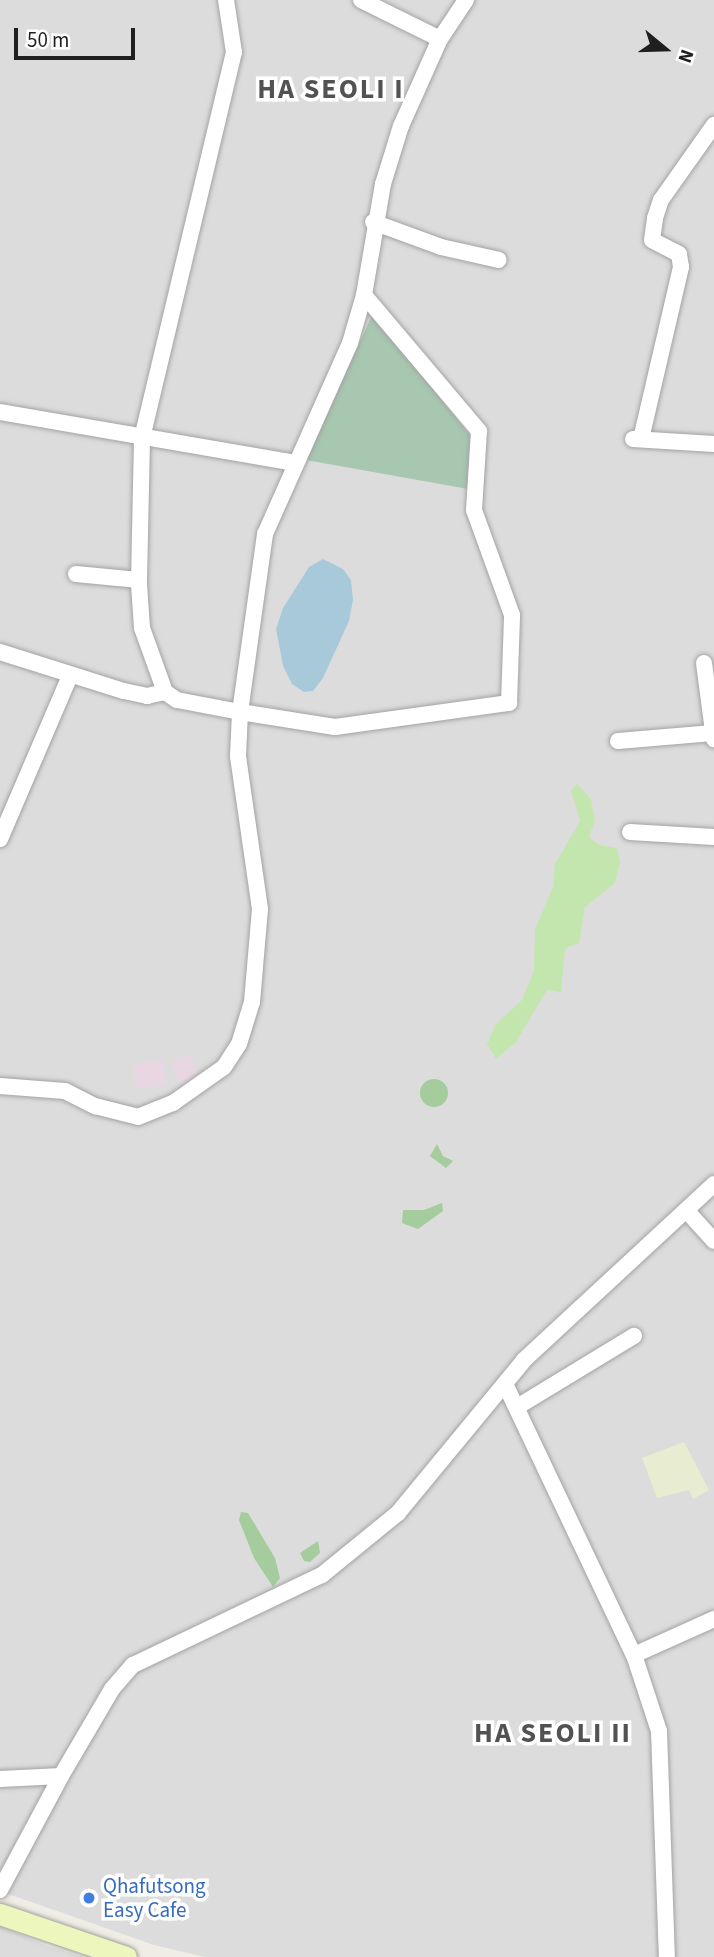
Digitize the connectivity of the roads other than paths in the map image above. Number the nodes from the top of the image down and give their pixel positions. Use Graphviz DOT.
graph roads {
  1 [pos="226,0"];
  2 [pos="361,0"];
  3 [pos="466,0"];
  4 [pos="440,39"];
  5 [pos="714,125"];
  6 [pos="373,222"];
  7 [pos="499,260"];
  8 [pos="364,295"];
  9 [pos="0,412"];
  10 [pos="142,438"];
  11 [pos="714,444"];
  12 [pos="295,463"];
  13 [pos="76,574"];
  14 [pos="139,580"];
  15 [pos="0,652"];
  16 [pos="704,663"];
  17 [pos="70,676"];
  18 [pos="164,692"];
  19 [pos="240,712"];
  20 [pos="713,736"];
  21 [pos="618,741"];
  22 [pos="629,832"];
  23 [pos="714,837"];
  24 [pos="0,839"];
  25 [pos="0,1086"];
  26 [pos="714,1184"];
  27 [pos="687,1211"];
  28 [pos="714,1241"];
  29 [pos="634,1336"];
  30 [pos="506,1386"];
  31 [pos="517,1407"];
  32 [pos="714,1619"];
  33 [pos="634,1655"];
  34 [pos="61,1776"];
  35 [pos="0,1779"];
  36 [pos="0,1890"];
  37 [pos="0,1916"];
  38 [pos="126,1957"];
  39 [pos="667,1957"];
  1 -- 10 [label="street"];
  2 -- 4 [label="street"];
  3 -- 4 [label="street"];
  4 -- 6 [label="street"];
  5 -- 11 [label="street"];
  6 -- 7 [label="street"];
  6 -- 8 [label="street"];
  8 -- 12 [label="street"];
  8 -- 19 [label="street"];
  9 -- 10 [label="street"];
  10 -- 12 [label="street"];
  10 -- 14 [label="street"];
  12 -- 19 [label="street"];
  13 -- 14 [label="street"];
  14 -- 18 [label="street"];
  15 -- 17 [label="street"];
  16 -- 20 [label="street"];
  17 -- 18 [label="street"];
  17 -- 24 [label="street"];
  18 -- 19 [label="street"];
  19 -- 25 [label="street"];
  20 -- 21 [label="street"];
  22 -- 23 [label="street"];
  26 -- 27 [label="street"];
  27 -- 28 [label="street"];
  27 -- 30 [label="street"];
  29 -- 31 [label="street"];
  30 -- 31 [label="street"];
  30 -- 34 [label="street"];
  31 -- 33 [label="street"];
  32 -- 33 [label="street"];
  33 -- 39 [label="street"];
  34 -- 35 [label="street"];
  34 -- 36 [label="street"];
  37 -- 38 [label="main road"];
}
